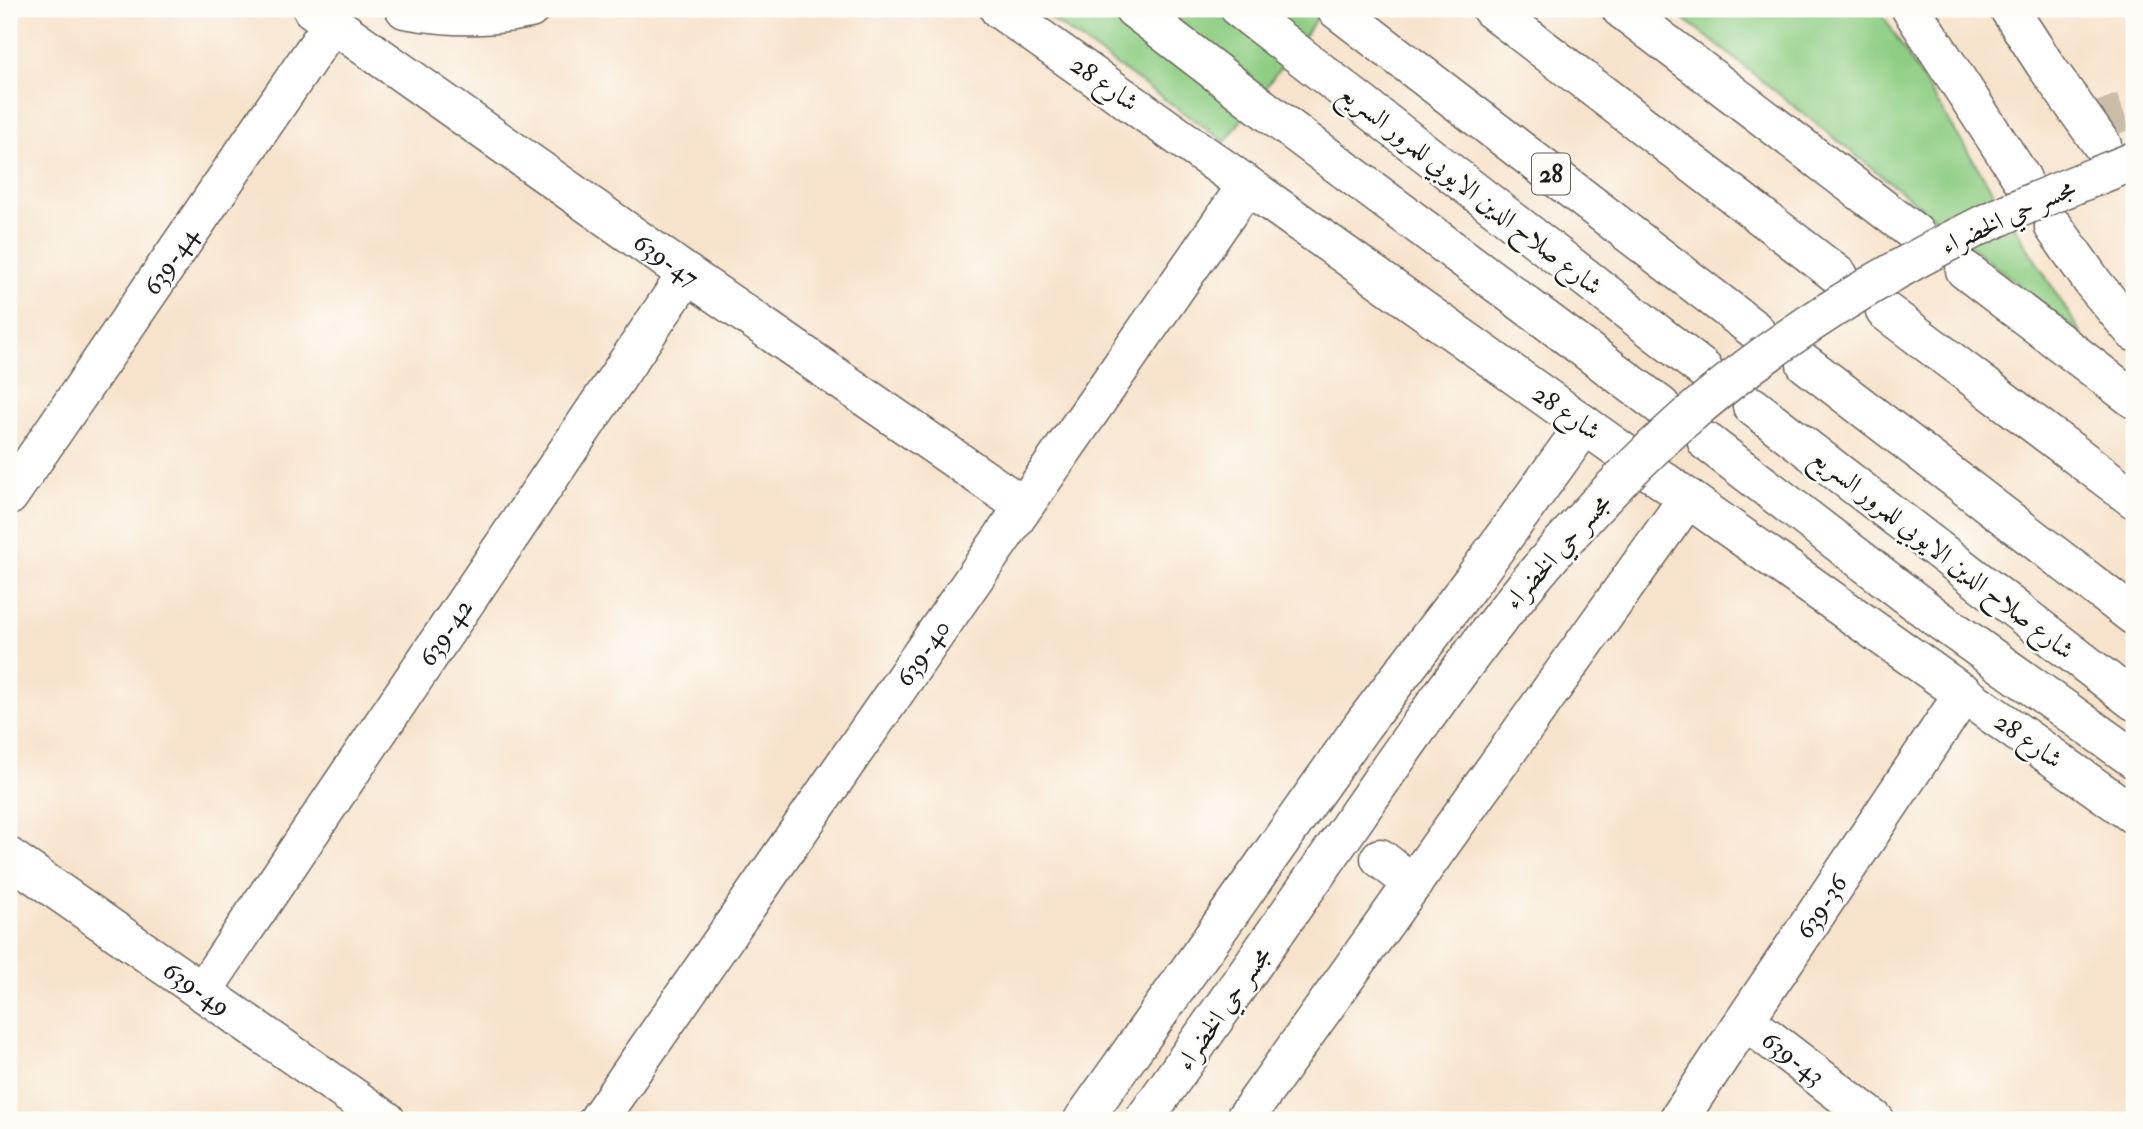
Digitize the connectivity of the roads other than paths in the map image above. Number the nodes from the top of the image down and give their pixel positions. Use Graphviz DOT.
graph roads {
  1 [pos="530,9"];
  2 [pos="999,9"];
  3 [pos="1134,9"];
  4 [pos="1240,9"];
  5 [pos="1491,9"];
  6 [pos="1621,9"];
  7 [pos="1911,9"];
  8 [pos="2009,9"];
  9 [pos="413,10"];
  10 [pos="1342,13"];
  11 [pos="322,16"];
  12 [pos="2118,153"];
  13 [pos="2022,179"];
  14 [pos="1247,185"];
  15 [pos="2054,227"];
  16 [pos="1915,233"];
  17 [pos="1965,270"];
  18 [pos="687,274"];
  19 [pos="1839,276"];
  20 [pos="1885,311"];
  21 [pos="1755,331"];
  22 [pos="2134,332"];
  23 [pos="1806,364"];
  24 [pos="1703,369"];
  25 [pos="2134,400"];
  26 [pos="1661,406"];
  27 [pos="1752,406"];
  28 [pos="1585,425"];
  29 [pos="1707,442"];
  30 [pos="9,496"];
  31 [pos="1688,498"];
  32 [pos="2134,499"];
  33 [pos="1023,506"];
  34 [pos="2134,616"];
  35 [pos="1964,693"];
  36 [pos="2134,701"];
  37 [pos="2134,759"];
  38 [pos="2134,815"];
  39 [pos="9,857"];
  40 [pos="1380,858"];
  41 [pos="1413,884"];
  42 [pos="202,992"];
  43 [pos="1746,1021"];
  44 [pos="386,1120"];
  45 [pos="598,1120"];
  46 [pos="1083,1120"];
  47 [pos="1144,1120"];
  48 [pos="1244,1120"];
  49 [pos="1678,1120"];
  50 [pos="1875,1120"];
  1 -- 9 [label="main road"];
  2 -- 14 [label="main road, شارع 28"];
  3 -- 26 [label="main road"];
  4 -- 24 [label="main road, شارع صلاح الدين الايوبي للمرور السريع / 28"];
  5 -- 19 [label="main road"];
  6 -- 16 [label="main road"];
  7 -- 13 [label="main road"];
  8 -- 12 [label="main road"];
  10 -- 21 [label="main road, 28"];
  11 -- 18 [label="main road, 639-47"];
  11 -- 30 [label="main road, 639-44"];
  12 -- 47 [label="main road, مجسر حي الخضراء, bridge"];
  14 -- 28 [label="main road, شارع 28"];
  14 -- 33 [label="main road, 639-40"];
  15 -- 22 [label="main road"];
  17 -- 25 [label="main road"];
  18 -- 33 [label="main road, 639-47"];
  18 -- 42 [label="main road, 639-42"];
  20 -- 32 [label="main road"];
  23 -- 34 [label="main road"];
  27 -- 36 [label="main road, شارع صلاح الدين الايوبي للمرور السريع"];
  28 -- 31 [label="main road, شارع 28"];
  28 -- 46 [label="main road"];
  29 -- 37 [label="main road"];
  31 -- 35 [label="main road, شارع 28"];
  31 -- 41 [label="main road"];
  33 -- 45 [label="main road, 639-40"];
  35 -- 38 [label="main road, شارع 28"];
  35 -- 43 [label="main road, 639-36"];
  39 -- 42 [label="main road, 639-49"];
  40 -- 41 [label="main road"];
  41 -- 48 [label="main road"];
  42 -- 44 [label="main road, 639-49"];
  43 -- 49 [label="main road, 639-36"];
  43 -- 50 [label="main road, 639-43"];
}
